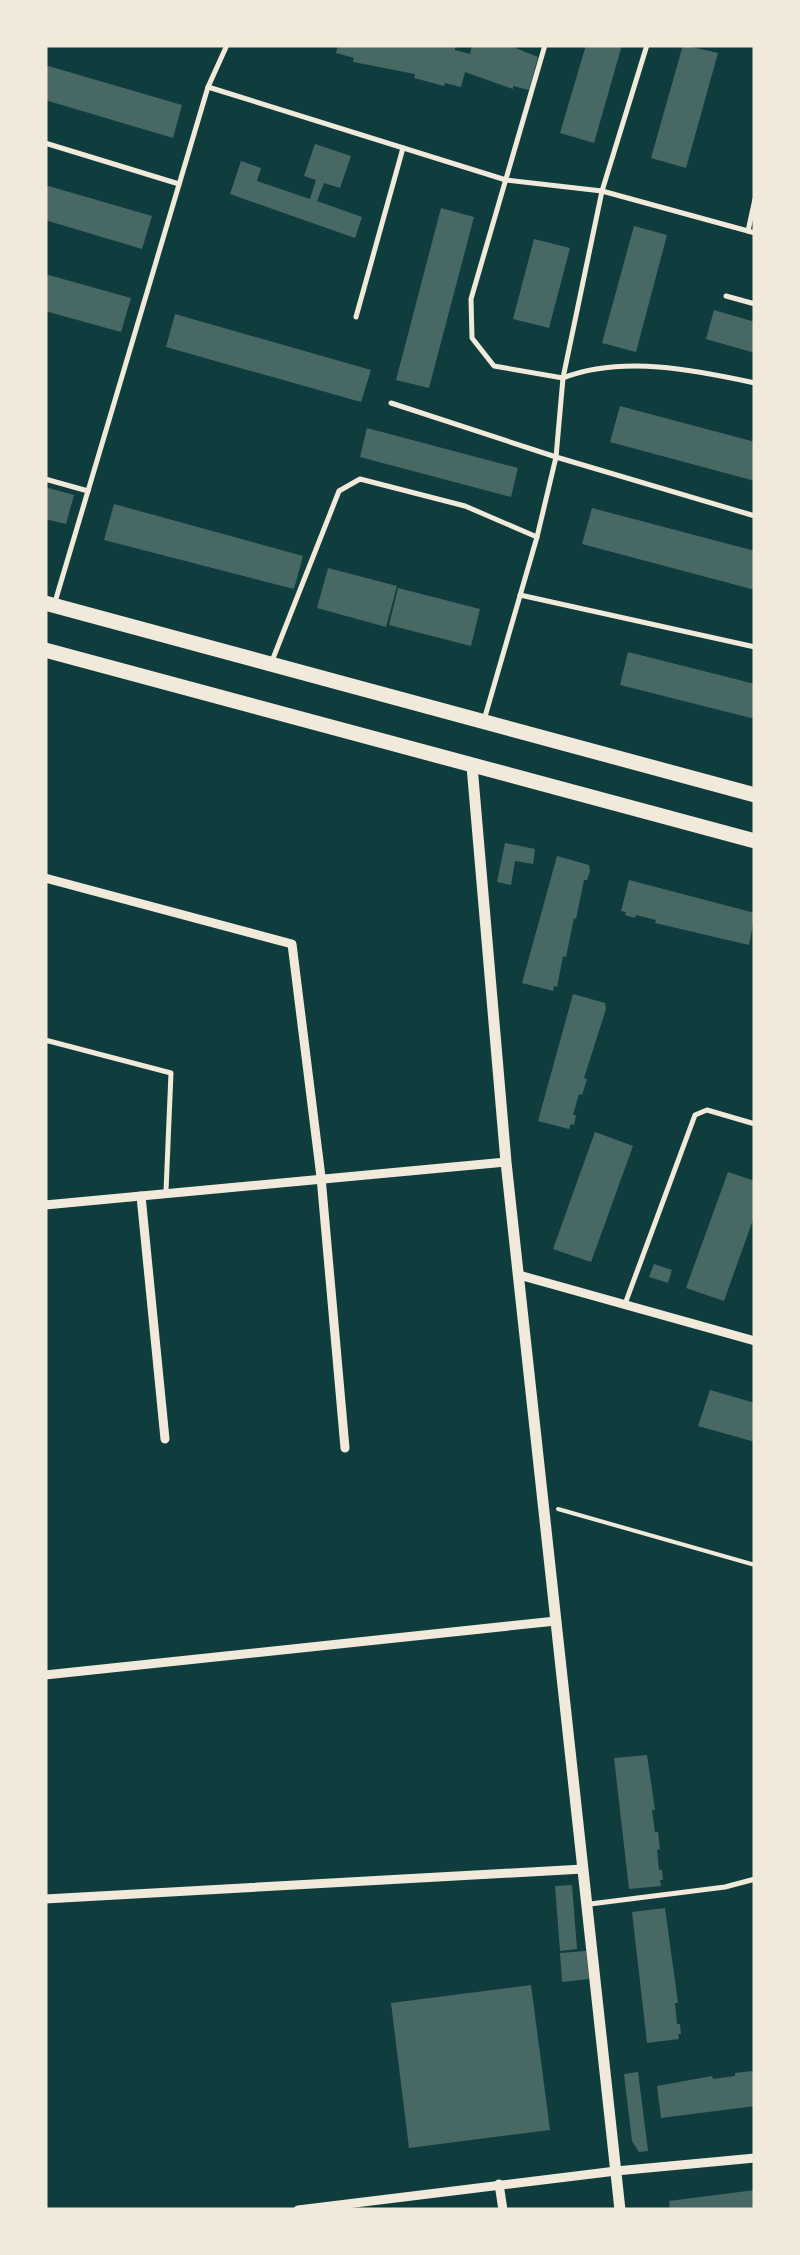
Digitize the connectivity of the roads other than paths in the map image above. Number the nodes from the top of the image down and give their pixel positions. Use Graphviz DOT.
graph roads {
  1 [pos="228,45"];
  2 [pos="545,45"];
  3 [pos="647,45"];
  4 [pos="208,88"];
  5 [pos="45,143"];
  6 [pos="403,148"];
  7 [pos="506,180"];
  8 [pos="180,184"];
  9 [pos="602,191"];
  10 [pos="755,199"];
  11 [pos="752,232"];
  12 [pos="726,296"];
  13 [pos="755,304"];
  14 [pos="356,316"];
  15 [pos="563,378"];
  16 [pos="755,384"];
  17 [pos="391,403"];
  18 [pos="556,458"];
  19 [pos="45,478"];
  20 [pos="88,491"];
  21 [pos="755,516"];
  22 [pos="537,537"];
  23 [pos="520,595"];
  24 [pos="50,604"];
  25 [pos="755,647"];
  26 [pos="45,650"];
  27 [pos="271,664"];
  28 [pos="483,723"];
  29 [pos="472,766"];
  30 [pos="755,795"];
  31 [pos="755,842"];
  32 [pos="45,878"];
  33 [pos="45,1040"];
  34 [pos="755,1124"];
  35 [pos="506,1162"];
  36 [pos="321,1177"];
  37 [pos="166,1191"];
  38 [pos="141,1196"];
  39 [pos="45,1205"];
  40 [pos="519,1275"];
  41 [pos="625,1304"];
  42 [pos="755,1341"];
  43 [pos="165,1439"];
  44 [pos="346,1448"];
  45 [pos="556,1622"];
  46 [pos="45,1675"];
  47 [pos="583,1869"];
  48 [pos="755,1879"];
  49 [pos="45,1899"];
  50 [pos="587,1904"];
  51 [pos="755,2158"];
  52 [pos="616,2170"];
  53 [pos="500,2184"];
  54 [pos="298,2210"];
  55 [pos="503,2210"];
  56 [pos="620,2210"];
  1 -- 4 [label="lane"];
  2 -- 7 [label="lane"];
  3 -- 9 [label="lane"];
  4 -- 6 [label="lane"];
  4 -- 8 [label="lane"];
  5 -- 8 [label="lane"];
  6 -- 7 [label="lane"];
  6 -- 14 [label="lane"];
  7 -- 9 [label="lane"];
  7 -- 15 [label="lane"];
  8 -- 20 [label="lane"];
  9 -- 11 [label="lane"];
  9 -- 15 [label="lane"];
  10 -- 11 [label="lane"];
  12 -- 13 [label="lane"];
  15 -- 16 [label="lane"];
  15 -- 18 [label="lane"];
  17 -- 18 [label="lane"];
  18 -- 21 [label="lane"];
  18 -- 22 [label="lane"];
  19 -- 20 [label="lane"];
  20 -- 24 [label="lane"];
  22 -- 23 [label="lane"];
  22 -- 27 [label="lane"];
  23 -- 25 [label="lane"];
  23 -- 28 [label="lane"];
  24 -- 27 [label="main road"];
  26 -- 29 [label="main road"];
  27 -- 28 [label="main road"];
  28 -- 30 [label="main road"];
  29 -- 31 [label="main road"];
  29 -- 35 [label="street"];
  32 -- 36 [label="street"];
  33 -- 37 [label="lane"];
  34 -- 41 [label="lane"];
  35 -- 36 [label="street"];
  35 -- 40 [label="street"];
  36 -- 37 [label="street"];
  36 -- 44 [label="street"];
  37 -- 38 [label="street"];
  38 -- 39 [label="street"];
  38 -- 43 [label="street"];
  40 -- 41 [label="street"];
  40 -- 45 [label="street"];
  41 -- 42 [label="street"];
  45 -- 46 [label="street"];
  45 -- 47 [label="street"];
  47 -- 49 [label="street"];
  47 -- 50 [label="street"];
  48 -- 50 [label="lane"];
  50 -- 52 [label="street"];
  51 -- 52 [label="street"];
  52 -- 53 [label="street"];
  52 -- 56 [label="street"];
  53 -- 54 [label="street"];
  53 -- 55 [label="street"];
}
